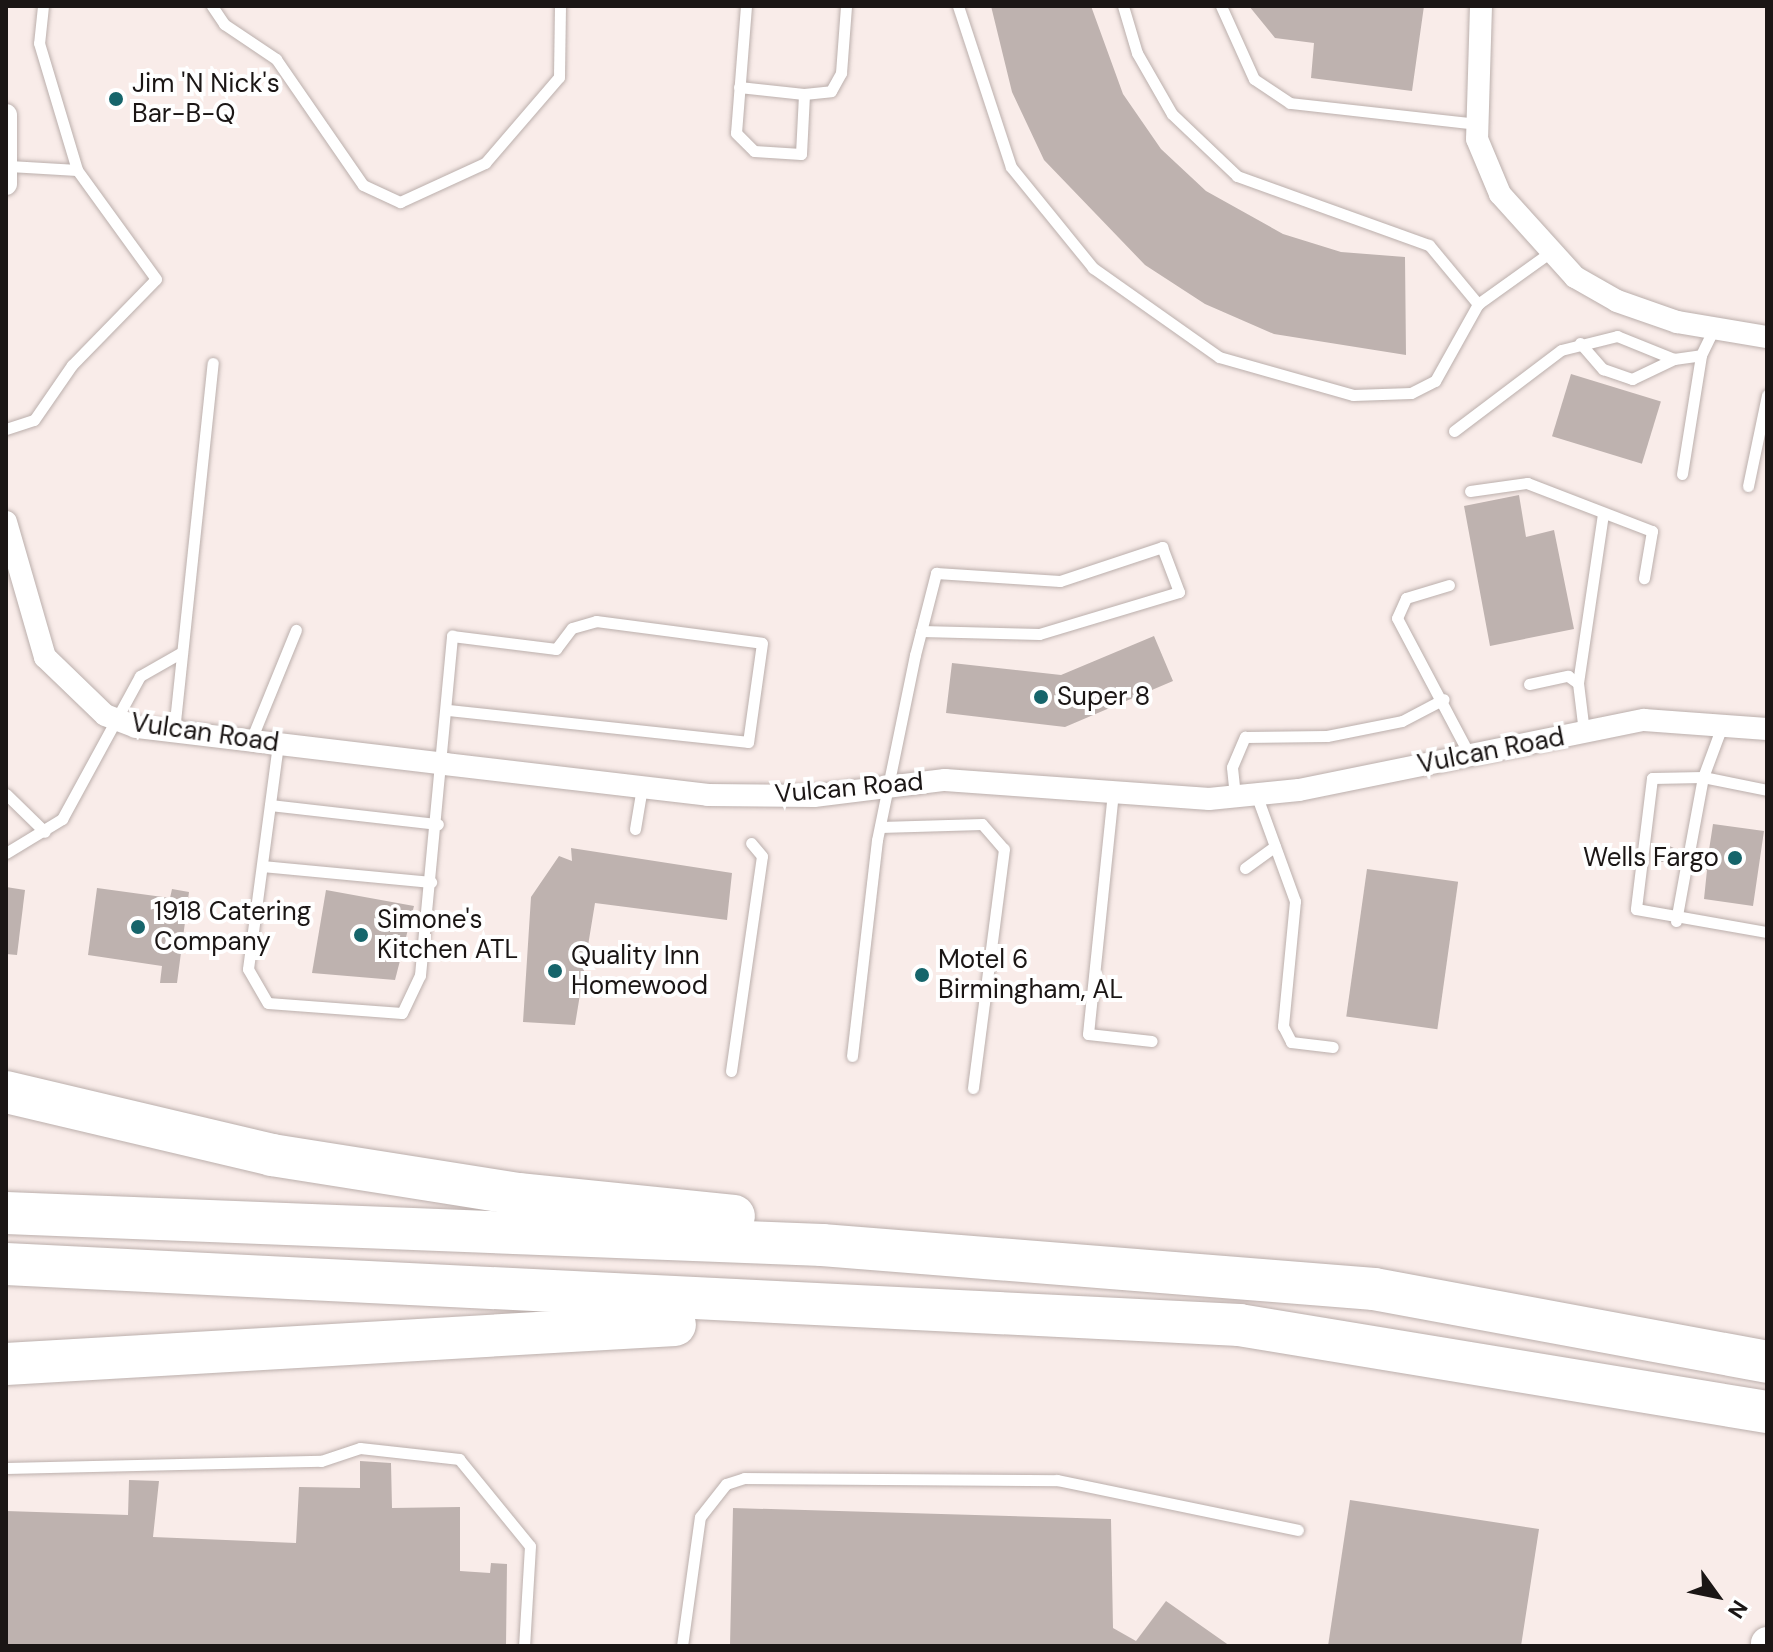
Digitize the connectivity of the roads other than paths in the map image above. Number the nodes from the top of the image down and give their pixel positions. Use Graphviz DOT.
graph roads {
  1 [pos="43,6"];
  2 [pos="212,6"];
  3 [pos="560,6"];
  4 [pos="746,6"];
  5 [pos="846,6"];
  6 [pos="958,6"];
  7 [pos="1123,6"];
  8 [pos="1221,6"];
  9 [pos="1481,6"];
  10 [pos="739,87"];
  11 [pos="804,94"];
  12 [pos="6,115"];
  13 [pos="1477,124"];
  14 [pos="77,170"];
  15 [pos="8,175"];
  16 [pos="1552,251"];
  17 [pos="1478,304"];
  18 [pos="1714,328"];
  19 [pos="1767,337"];
  20 [pos="1580,343"];
  21 [pos="1701,355"];
  22 [pos="1674,359"];
  23 [pos="213,363"];
  24 [pos="1767,395"];
  25 [pos="6,429"];
  26 [pos="1454,431"];
  27 [pos="1682,474"];
  28 [pos="1748,486"];
  29 [pos="1470,491"];
  30 [pos="1603,513"];
  31 [pos="6,522"];
  32 [pos="1644,578"];
  33 [pos="1449,585"];
  34 [pos="296,630"];
  35 [pos="921,631"];
  36 [pos="182,652"];
  37 [pos="1578,683"];
  38 [pos="1529,684"];
  39 [pos="1444,699"];
  40 [pos="447,710"];
  41 [pos="118,720"];
  42 [pos="1722,726"];
  43 [pos="1767,729"];
  44 [pos="174,731"];
  45 [pos="1584,732"];
  46 [pos="251,740"];
  47 [pos="278,744"];
  48 [pos="1470,756"];
  49 [pos="445,764"];
  50 [pos="1703,777"];
  51 [pos="642,787"];
  52 [pos="888,787"];
  53 [pos="1767,790"];
  54 [pos="1113,792"];
  55 [pos="6,794"];
  56 [pos="1246,795"];
  57 [pos="270,805"];
  58 [pos="438,824"];
  59 [pos="880,827"];
  60 [pos="635,829"];
  61 [pos="45,832"];
  62 [pos="751,843"];
  63 [pos="1275,846"];
  64 [pos="1690,847"];
  65 [pos="6,853"];
  66 [pos="262,866"];
  67 [pos="1686,866"];
  68 [pos="1245,868"];
  69 [pos="431,882"];
  70 [pos="1676,921"];
  71 [pos="1767,932"];
  72 [pos="1152,1041"];
  73 [pos="1333,1047"];
  74 [pos="852,1056"];
  75 [pos="731,1071"];
  76 [pos="973,1088"];
  77 [pos="6,1092"];
  78 [pos="6,1213"];
  79 [pos="822,1245"];
  80 [pos="6,1264"];
  81 [pos="1239,1325"];
  82 [pos="1767,1362"];
  83 [pos="6,1364"];
  84 [pos="1767,1412"];
  85 [pos="6,1468"];
  86 [pos="1298,1530"];
  87 [pos="524,1646"];
  88 [pos="682,1646"];
  1 -- 14 [label="lane"];
  2 -- 3 [label="lane"];
  4 -- 10 [label="lane"];
  5 -- 11 [label="lane"];
  6 -- 17 [label="lane"];
  7 -- 17 [label="lane"];
  8 -- 13 [label="lane"];
  9 -- 13 [label="street"];
  10 -- 11 [label="lane"];
  10 -- 11 [label="lane"];
  12 -- 15 [label="street"];
  13 -- 16 [label="street"];
  14 -- 15 [label="lane"];
  14 -- 25 [label="lane"];
  16 -- 17 [label="lane"];
  16 -- 18 [label="street"];
  18 -- 19 [label="street"];
  18 -- 21 [label="lane"];
  20 -- 22 [label="lane"];
  20 -- 22 [label="lane"];
  20 -- 26 [label="lane"];
  21 -- 22 [label="lane"];
  21 -- 27 [label="lane"];
  23 -- 36 [label="lane"];
  24 -- 28 [label="lane"];
  29 -- 30 [label="lane"];
  30 -- 32 [label="lane"];
  30 -- 37 [label="lane"];
  31 -- 41 [label="street, Vulcan Road"];
  33 -- 39 [label="lane"];
  34 -- 46 [label="lane"];
  35 -- 35 [label="lane"];
  35 -- 52 [label="lane"];
  36 -- 41 [label="lane"];
  36 -- 44 [label="lane"];
  37 -- 38 [label="lane"];
  37 -- 45 [label="lane"];
  39 -- 48 [label="lane"];
  39 -- 56 [label="lane"];
  40 -- 40 [label="lane"];
  40 -- 49 [label="lane"];
  41 -- 44 [label="street, Vulcan Road"];
  41 -- 61 [label="lane"];
  42 -- 43 [label="street, Vulcan Road"];
  42 -- 45 [label="street, Vulcan Road"];
  42 -- 50 [label="lane"];
  44 -- 46 [label="street, Vulcan Road"];
  45 -- 48 [label="street, Vulcan Road"];
  46 -- 47 [label="street, Vulcan Road"];
  47 -- 49 [label="street, Vulcan Road"];
  47 -- 57 [label="lane"];
  48 -- 56 [label="street, Vulcan Road"];
  49 -- 51 [label="street, Vulcan Road"];
  49 -- 58 [label="lane"];
  50 -- 53 [label="lane"];
  50 -- 64 [label="lane"];
  50 -- 70 [label="lane"];
  51 -- 52 [label="street, Vulcan Road"];
  51 -- 60 [label="lane"];
  52 -- 54 [label="street, Vulcan Road"];
  52 -- 59 [label="lane"];
  54 -- 56 [label="street, Vulcan Road"];
  54 -- 72 [label="lane"];
  55 -- 61 [label="lane"];
  56 -- 63 [label="lane"];
  57 -- 58 [label="lane"];
  57 -- 66 [label="lane"];
  58 -- 69 [label="lane"];
  59 -- 74 [label="lane"];
  59 -- 76 [label="lane"];
  61 -- 65 [label="lane"];
  62 -- 75 [label="lane"];
  63 -- 68 [label="lane"];
  63 -- 73 [label="lane"];
  66 -- 69 [label="lane"];
  66 -- 69 [label="lane"];
  67 -- 70 [label="lane"];
  70 -- 71 [label="lane"];
  77 -- 79 [label="highway"];
  78 -- 79 [label="highway"];
  79 -- 82 [label="highway"];
  80 -- 81 [label="highway"];
  81 -- 83 [label="highway"];
  81 -- 84 [label="highway"];
  85 -- 87 [label="lane"];
  86 -- 88 [label="lane"];
}
